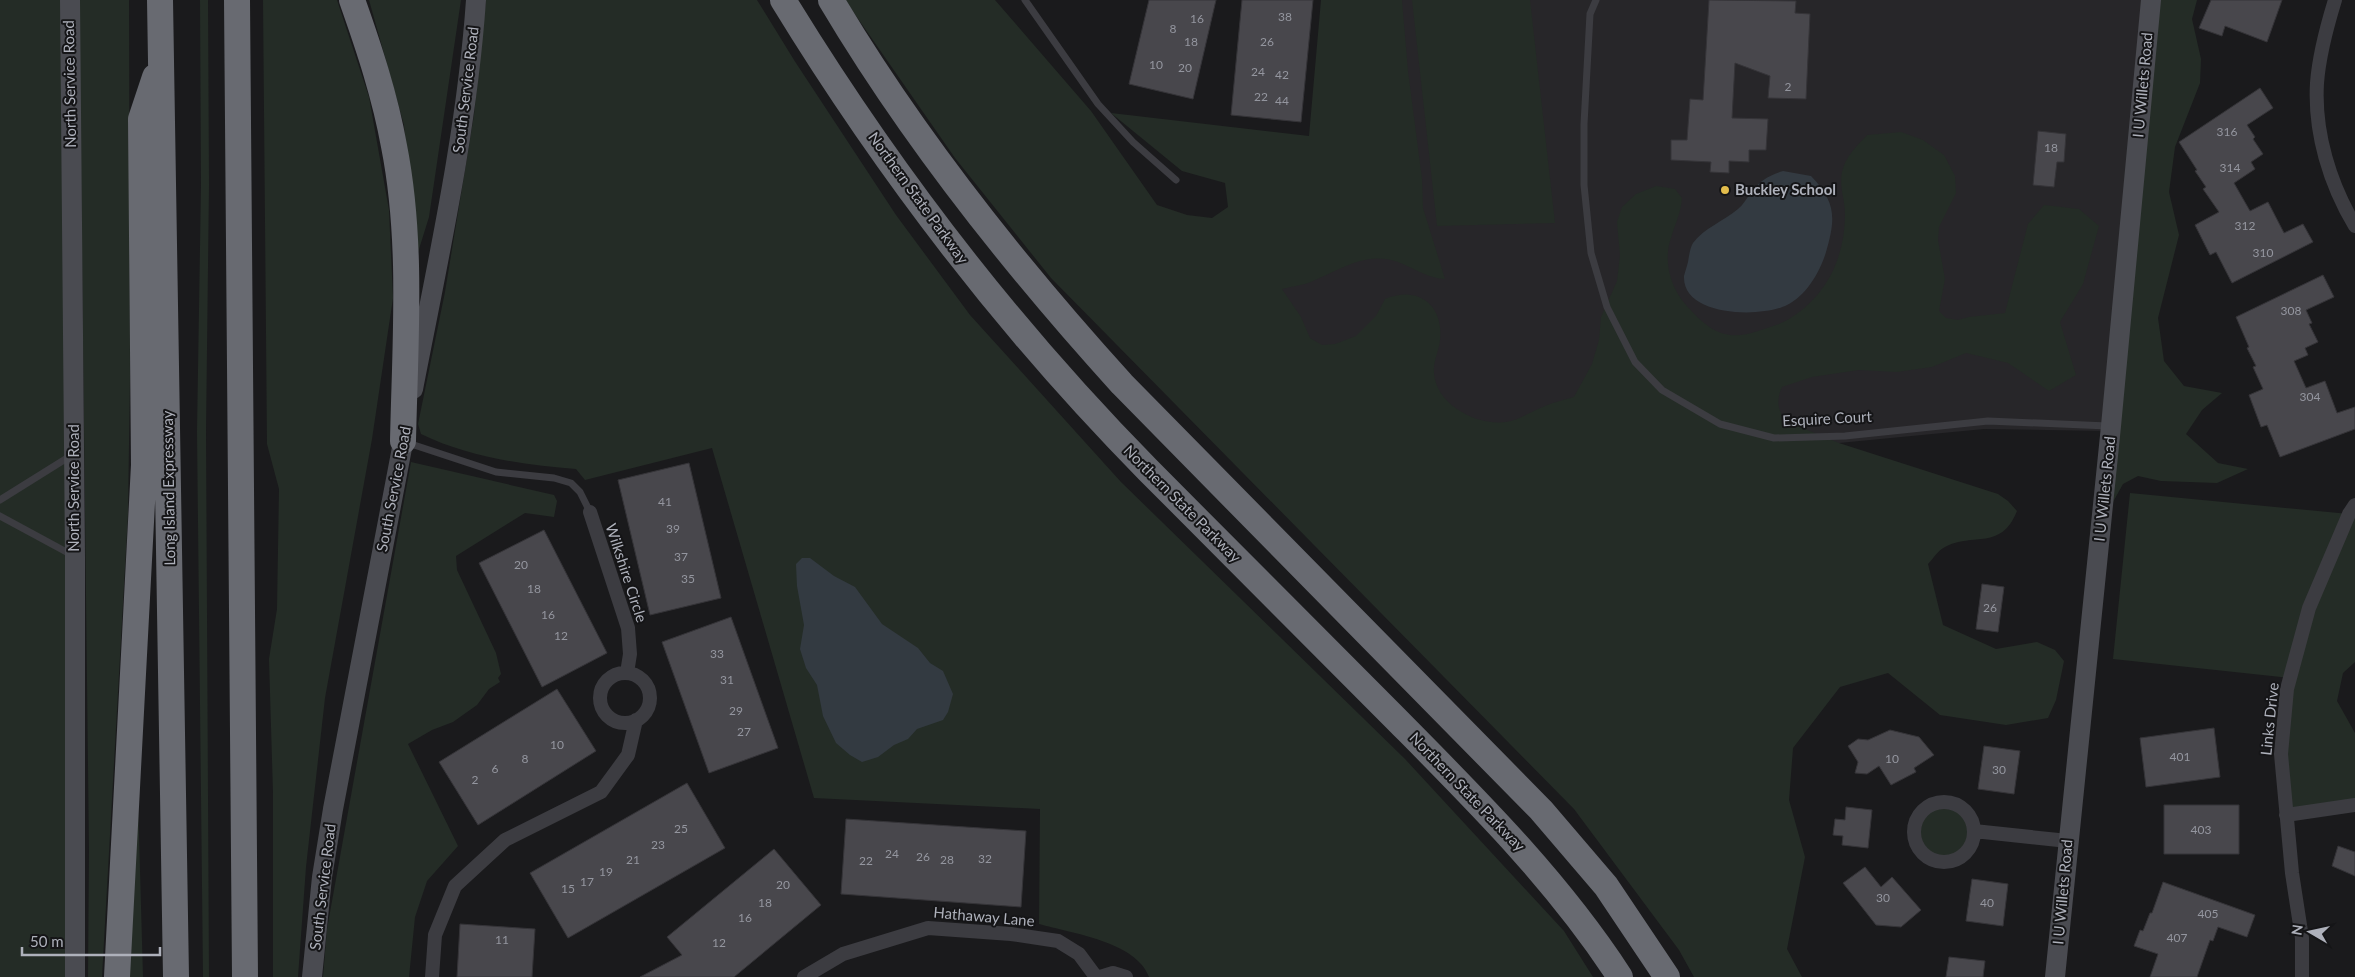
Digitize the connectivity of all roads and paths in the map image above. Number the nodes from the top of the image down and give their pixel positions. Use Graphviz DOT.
graph roads {
  1 [pos="70,0"];
  2 [pos="160,0"];
  3 [pos="237,0"];
  4 [pos="352,0"];
  5 [pos="476,0"];
  6 [pos="783,0"];
  7 [pos="830,0"];
  8 [pos="1025,0"];
  9 [pos="1596,0"];
  10 [pos="2151,0"];
  11 [pos="2335,0"];
  12 [pos="161,60"];
  13 [pos="1176,180"];
  14 [pos="2355,226"];
  15 [pos="2111,426"];
  16 [pos="403,441"];
  17 [pos="74,454"];
  18 [pos="0,500"];
  19 [pos="2355,505"];
  20 [pos="590,512"];
  21 [pos="0,516"];
  22 [pos="75,557"];
  23 [pos="627,673"];
  24 [pos="636,720"];
  25 [pos="2355,805"];
  26 [pos="2286,815"];
  27 [pos="1974,831"];
  28 [pos="2068,841"];
  29 [pos="75,977"];
  30 [pos="117,977"];
  31 [pos="176,977"];
  32 [pos="245,977"];
  33 [pos="312,977"];
  34 [pos="432,977"];
  35 [pos="804,977"];
  36 [pos="1096,977"];
  37 [pos="1100,977"];
  38 [pos="1126,977"];
  39 [pos="1620,977"];
  40 [pos="1667,977"];
  41 [pos="2055,977"];
  42 [pos="2302,977"];
  1 -- 17 [label="main road, North Service Road"];
  2 -- 12 [label="highway, Long Island Expressway"];
  3 -- 32 [label="highway"];
  4 -- 16 [label="highway"];
  5 -- 16 [label="main road, South Service Road"];
  6 -- 39 [label="highway, Northern State Parkway"];
  7 -- 40 [label="highway"];
  8 -- 13 [label="lane"];
  9 -- 15 [label="lane, Esquire Court"];
  10 -- 15 [label="main road, I U Willets Road"];
  11 -- 14 [label="street"];
  12 -- 30 [label="highway"];
  12 -- 31 [label="highway, Long Island Expressway"];
  15 -- 28 [label="main road, I U Willets Road"];
  16 -- 20 [label="lane"];
  16 -- 33 [label="main road, South Service Road"];
  17 -- 18 [label="lane"];
  17 -- 22 [label="main road, North Service Road"];
  19 -- 26 [label="street, Links Drive"];
  20 -- 23 [label="street, Wilkshire Circle"];
  21 -- 22 [label="lane"];
  22 -- 29 [label="main road, North Service Road"];
  23 -- 24 [label="street"];
  23 -- 24 [label="street"];
  24 -- 34 [label="street"];
  25 -- 26 [label="street"];
  26 -- 42 [label="street, Links Drive"];
  27 -- 27 [label="street"];
  27 -- 28 [label="street"];
  28 -- 41 [label="main road, I U Willets Road"];
  35 -- 36 [label="street, Hathaway Lane"];
  37 -- 38 [label="street"];
}
